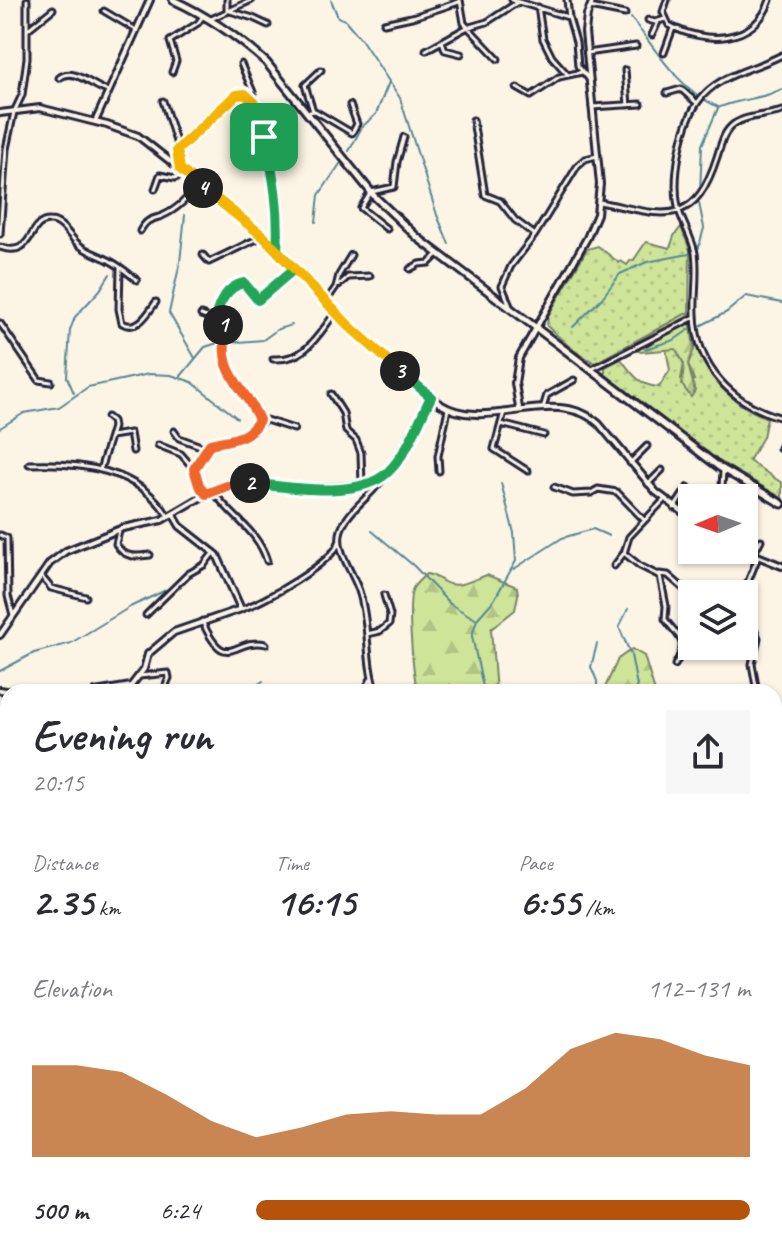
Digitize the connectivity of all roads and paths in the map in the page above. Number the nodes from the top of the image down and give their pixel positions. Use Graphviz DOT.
graph roads {
  1 [pos="27,0"];
  2 [pos="150,0"];
  3 [pos="173,0"];
  4 [pos="227,0"];
  5 [pos="252,0"];
  6 [pos="567,0"];
  7 [pos="593,0"];
  8 [pos="667,0"];
  9 [pos="770,0"];
  10 [pos="459,1"];
  11 [pos="515,1"];
  12 [pos="538,7"];
  13 [pos="590,7"];
  14 [pos="53,9"];
  15 [pos="104,11"];
  16 [pos="229,12"];
  17 [pos="625,14"];
  18 [pos="203,16"];
  19 [pos="568,17"];
  20 [pos="211,19"];
  21 [pos="665,19"];
  22 [pos="648,20"];
  23 [pos="658,22"];
  24 [pos="384,23"];
  25 [pos="268,25"];
  26 [pos="469,27"];
  27 [pos="673,28"];
  28 [pos="27,30"];
  29 [pos="136,30"];
  30 [pos="652,35"];
  31 [pos="442,41"];
  32 [pos="636,46"];
  33 [pos="426,50"];
  34 [pos="587,53"];
  35 [pos="664,53"];
  36 [pos="461,54"];
  37 [pos="782,55"];
  38 [pos="498,59"];
  39 [pos="241,64"];
  40 [pos="321,70"];
  41 [pos="625,70"];
  42 [pos="172,72"];
  43 [pos="582,72"];
  44 [pos="568,75"];
  45 [pos="59,78"];
  46 [pos="589,79"];
  47 [pos="517,88"];
  48 [pos="108,91"];
  49 [pos="667,93"];
  50 [pos="700,100"];
  51 [pos="163,101"];
  52 [pos="254,102"];
  53 [pos="641,104"];
  54 [pos="350,105"];
  55 [pos="628,105"];
  56 [pos="592,107"];
  57 [pos="782,111"];
  58 [pos="14,112"];
  59 [pos="310,112"];
  60 [pos="0,113"];
  61 [pos="473,120"];
  62 [pos="94,122"];
  63 [pos="236,135"];
  64 [pos="264,137"];
  65 [pos="404,137"];
  66 [pos="178,148"];
  67 [pos="597,156"];
  68 [pos="180,169"];
  69 [pos="185,174"];
  70 [pos="197,183"];
  71 [pos="5,184"];
  72 [pos="0,188"];
  73 [pos="155,189"];
  74 [pos="371,192"];
  75 [pos="599,202"];
  76 [pos="679,211"];
  77 [pos="387,229"];
  78 [pos="140,231"];
  79 [pos="0,234"];
  80 [pos="535,235"];
  81 [pos="263,236"];
  82 [pos="0,247"];
  83 [pos="277,250"];
  84 [pos="438,254"];
  85 [pos="203,255"];
  86 [pos="351,255"];
  87 [pos="120,268"];
  88 [pos="294,269"];
  89 [pos="410,269"];
  90 [pos="370,276"];
  91 [pos="137,280"];
  92 [pos="336,287"];
  93 [pos="156,302"];
  94 [pos="325,303"];
  95 [pos="510,309"];
  96 [pos="336,312"];
  97 [pos="201,315"];
  98 [pos="695,317"];
  99 [pos="215,320"];
  100 [pos="0,323"];
  101 [pos="536,327"];
  102 [pos="273,359"];
  103 [pos="592,369"];
  104 [pos="574,380"];
  105 [pos="51,382"];
  106 [pos="331,394"];
  107 [pos="431,397"];
  108 [pos="519,408"];
  109 [pos="543,408"];
  110 [pos="448,409"];
  111 [pos="504,412"];
  112 [pos="107,417"];
  113 [pos="782,418"];
  114 [pos="258,423"];
  115 [pos="501,424"];
  116 [pos="294,429"];
  117 [pos="174,431"];
  118 [pos="544,435"];
  119 [pos="111,436"];
  120 [pos="158,445"];
  121 [pos="647,446"];
  122 [pos="206,448"];
  123 [pos="133,451"];
  124 [pos="630,463"];
  125 [pos="29,464"];
  126 [pos="194,469"];
  127 [pos="723,469"];
  128 [pos="100,470"];
  129 [pos="662,470"];
  130 [pos="439,471"];
  131 [pos="528,471"];
  132 [pos="387,472"];
  133 [pos="648,484"];
  134 [pos="723,484"];
  135 [pos="362,485"];
  136 [pos="554,487"];
  137 [pos="213,491"];
  138 [pos="206,494"];
  139 [pos="664,500"];
  140 [pos="678,502"];
  141 [pos="782,504"];
  142 [pos="674,508"];
  143 [pos="678,510"];
  144 [pos="171,515"];
  145 [pos="644,520"];
  146 [pos="120,530"];
  147 [pos="0,535"];
  148 [pos="761,540"];
  149 [pos="339,542"];
  150 [pos="758,548"];
  151 [pos="7,549"];
  152 [pos="0,550"];
  153 [pos="214,552"];
  154 [pos="624,553"];
  155 [pos="150,555"];
  156 [pos="758,557"];
  157 [pos="267,561"];
  158 [pos="614,566"];
  159 [pos="782,566"];
  160 [pos="658,573"];
  161 [pos="40,576"];
  162 [pos="678,584"];
  163 [pos="384,595"];
  164 [pos="86,597"];
  165 [pos="241,609"];
  166 [pos="13,615"];
  167 [pos="146,615"];
  168 [pos="202,621"];
  169 [pos="4,622"];
  170 [pos="367,634"];
  171 [pos="0,635"];
  172 [pos="266,644"];
  173 [pos="753,660"];
  174 [pos="675,665"];
  175 [pos="138,677"];
  176 [pos="371,678"];
  177 [pos="131,684"];
  178 [pos="166,684"];
  179 [pos="368,684"];
  180 [pos="373,684"];
  181 [pos="756,684"];
  1 -- 28 [label="street"];
  2 -- 29 [label="street"];
  3 -- 18 [label="main road"];
  4 -- 16 [label="street"];
  5 -- 16 [label="street"];
  6 -- 19 [label="street"];
  7 -- 13 [label="street"];
  8 -- 21 [label="street"];
  9 -- 27 [label="street"];
  10 -- 24 [label="street"];
  10 -- 26 [label="street"];
  11 -- 12 [label="street"];
  11 -- 26 [label="street"];
  12 -- 19 [label="street"];
  12 -- 44 [label="street"];
  13 -- 17 [label="street"];
  13 -- 34 [label="street"];
  14 -- 28 [label="street"];
  15 -- 29 [label="street"];
  16 -- 20 [label="street"];
  16 -- 25 [label="street"];
  18 -- 20 [label="main road"];
  18 -- 42 [label="street"];
  19 -- 43 [label="street"];
  20 -- 59 [label="main road"];
  21 -- 23 [label="street"];
  21 -- 27 [label="street"];
  22 -- 23 [label="street"];
  23 -- 30 [label="street"];
  26 -- 31 [label="street"];
  26 -- 38 [label="street"];
  27 -- 35 [label="street"];
  28 -- 58 [label="street"];
  29 -- 48 [label="street"];
  31 -- 33 [label="street"];
  31 -- 36 [label="street"];
  32 -- 34 [label="street"];
  34 -- 46 [label="street"];
  37 -- 50 [label="street"];
  39 -- 52 [label="street"];
  40 -- 59 [label="street"];
  41 -- 55 [label="street"];
  43 -- 44 [label="street"];
  43 -- 46 [label="street"];
  44 -- 47 [label="street"];
  45 -- 48 [label="street"];
  46 -- 56 [label="street"];
  48 -- 62 [label="street"];
  49 -- 50 [label="street"];
  50 -- 76 [label="street"];
  51 -- 66 [label="street"];
  52 -- 64 [label="street"];
  52 -- 66 [label="street"];
  53 -- 55 [label="street"];
  54 -- 59 [label="street"];
  55 -- 56 [label="street"];
  56 -- 67 [label="street"];
  57 -- 76 [label="street"];
  58 -- 60 [label="street"];
  58 -- 62 [label="street"];
  58 -- 71 [label="street"];
  59 -- 74 [label="main road"];
  61 -- 80 [label="street"];
  62 -- 68 [label="street"];
  63 -- 64 [label="street"];
  64 -- 83 [label="street"];
  65 -- 74 [label="street"];
  66 -- 68 [label="street"];
  67 -- 75 [label="street"];
  67 -- 80 [label="street"];
  68 -- 69 [label="street"];
  69 -- 70 [label="street"];
  69 -- 73 [label="street"];
  70 -- 78 [label="street"];
  70 -- 81 [label="street"];
  71 -- 72 [label="street"];
  71 -- 79 [label="street"];
  74 -- 77 [label="street"];
  74 -- 84 [label="main road"];
  75 -- 76 [label="street"];
  75 -- 101 [label="street"];
  76 -- 98 [label="street"];
  80 -- 95 [label="street"];
  81 -- 83 [label="street"];
  81 -- 85 [label="street"];
  82 -- 87 [label="street"];
  83 -- 88 [label="street"];
  84 -- 89 [label="street"];
  84 -- 95 [label="main road"];
  86 -- 92 [label="street"];
  87 -- 91 [label="street"];
  87 -- 93 [label="street"];
  88 -- 94 [label="street"];
  88 -- 99 [label="street"];
  90 -- 92 [label="street"];
  92 -- 94 [label="street"];
  94 -- 96 [label="street"];
  95 -- 101 [label="main road"];
  96 -- 102 [label="street"];
  96 -- 107 [label="street"];
  97 -- 99 [label="street"];
  98 -- 103 [label="street"];
  98 -- 113 [label="street"];
  99 -- 114 [label="street"];
  100 -- 105 [label="street"];
  101 -- 103 [label="main road"];
  101 -- 108 [label="street"];
  103 -- 127 [label="main road"];
  104 -- 109 [label="street"];
  106 -- 135 [label="street"];
  107 -- 110 [label="street"];
  107 -- 132 [label="street"];
  108 -- 109 [label="street"];
  108 -- 111 [label="street"];
  109 -- 124 [label="street"];
  110 -- 111 [label="street"];
  110 -- 130 [label="street"];
  111 -- 115 [label="street"];
  112 -- 119 [label="street"];
  114 -- 116 [label="street"];
  114 -- 122 [label="street"];
  115 -- 118 [label="street"];
  115 -- 131 [label="street"];
  117 -- 122 [label="street"];
  119 -- 123 [label="street"];
  119 -- 128 [label="street"];
  120 -- 126 [label="street"];
  121 -- 124 [label="street"];
  122 -- 126 [label="street"];
  124 -- 133 [label="street"];
  125 -- 128 [label="street"];
  126 -- 138 [label="street"];
  127 -- 134 [label="street"];
  127 -- 141 [label="main road"];
  128 -- 144 [label="street"];
  129 -- 133 [label="street"];
  132 -- 135 [label="street"];
  132 -- 149 [label="street"];
  133 -- 139 [label="street"];
  135 -- 137 [label="street"];
  136 -- 145 [label="street"];
  137 -- 138 [label="street"];
  137 -- 157 [label="street"];
  138 -- 144 [label="street"];
  139 -- 142 [label="street"];
  139 -- 145 [label="street"];
  140 -- 142 [label="street"];
  142 -- 143 [label="street"];
  144 -- 146 [label="street"];
  144 -- 153 [label="street"];
  145 -- 154 [label="street"];
  146 -- 155 [label="street"];
  146 -- 161 [label="street"];
  147 -- 151 [label="street"];
  148 -- 150 [label="street"];
  149 -- 165 [label="street"];
  149 -- 170 [label="street"];
  151 -- 152 [label="street"];
  151 -- 166 [label="street"];
  153 -- 165 [label="street"];
  153 -- 167 [label="street"];
  154 -- 158 [label="street"];
  154 -- 160 [label="street"];
  156 -- 159 [label="street"];
  160 -- 162 [label="street"];
  160 -- 174 [label="street"];
  161 -- 164 [label="street"];
  161 -- 166 [label="street"];
  163 -- 170 [label="street"];
  165 -- 168 [label="street"];
  166 -- 169 [label="street"];
  168 -- 172 [label="street"];
  168 -- 175 [label="street"];
  169 -- 171 [label="street"];
  170 -- 176 [label="street"];
  173 -- 181 [label="street"];
  175 -- 177 [label="street"];
  175 -- 178 [label="street"];
  176 -- 179 [label="street"];
  176 -- 180 [label="street"];
}
